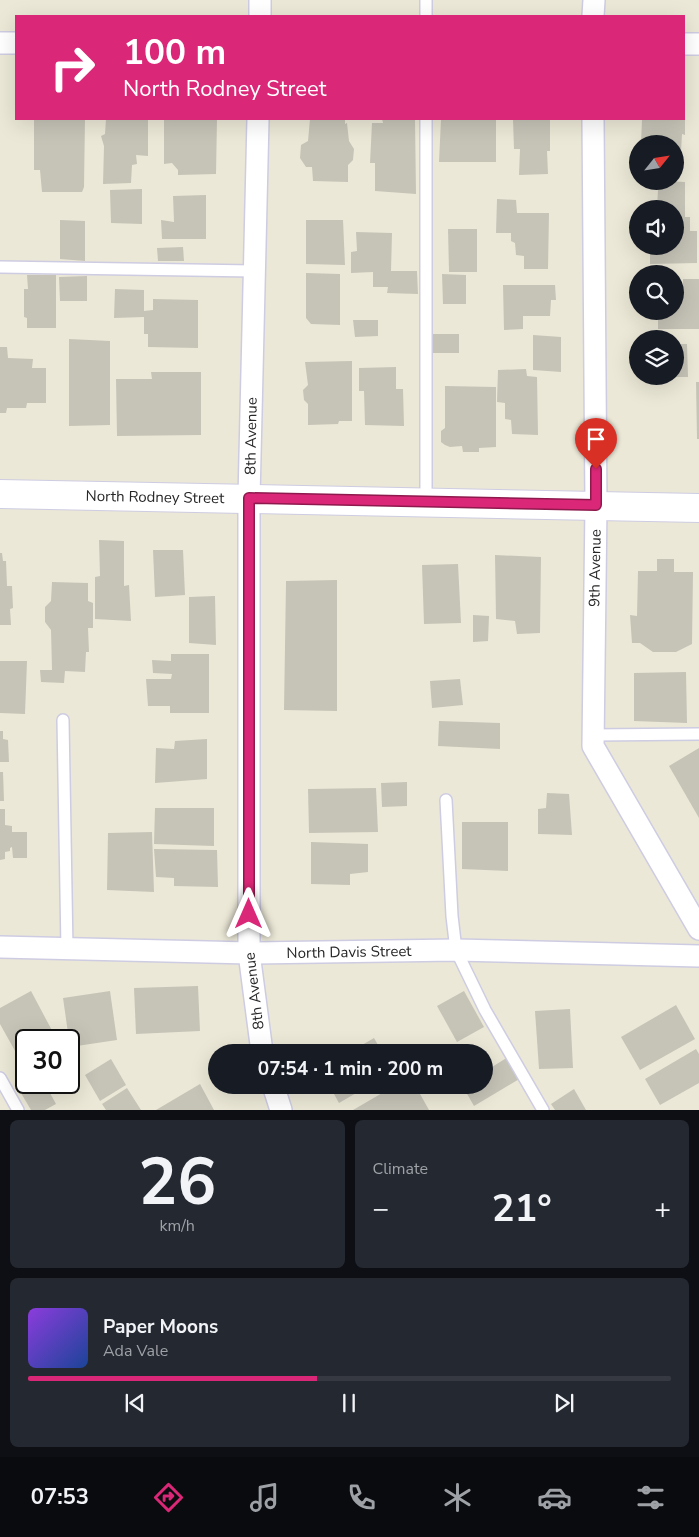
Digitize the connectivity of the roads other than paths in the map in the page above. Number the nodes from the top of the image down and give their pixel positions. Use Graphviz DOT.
graph roads {
  1 [pos="260,0"];
  2 [pos="426,0"];
  3 [pos="594,0"];
  4 [pos="260,15"];
  5 [pos="426,15"];
  6 [pos="593,15"];
  7 [pos="0,43"];
  8 [pos="15,43"];
  9 [pos="685,44"];
  10 [pos="699,44"];
  11 [pos="258,120"];
  12 [pos="426,120"];
  13 [pos="593,120"];
  14 [pos="0,267"];
  15 [pos="254,271"];
  16 [pos="0,494"];
  17 [pos="249,498"];
  18 [pos="426,502"];
  19 [pos="596,505"];
  20 [pos="699,508"];
  21 [pos="63,720"];
  22 [pos="699,734"];
  23 [pos="593,735"];
  24 [pos="446,800"];
  25 [pos="699,929"];
  26 [pos="0,948"];
  27 [pos="67,949"];
  28 [pos="456,950"];
  29 [pos="249,953"];
  30 [pos="699,956"];
  31 [pos="261,1044"];
  32 [pos="0,1078"];
  33 [pos="276,1094"];
  34 [pos="18,1110"];
  35 [pos="281,1110"];
  36 [pos="543,1110"];
  1 -- 4 [label="street"];
  2 -- 5 [label="lane"];
  3 -- 6 [label="street"];
  7 -- 8 [label="street"];
  9 -- 10 [label="street"];
  11 -- 15 [label="street, 8th Avenue"];
  12 -- 18 [label="lane"];
  13 -- 19 [label="street, 9th Avenue"];
  14 -- 15 [label="lane"];
  15 -- 17 [label="street, 8th Avenue"];
  16 -- 17 [label="street, North Rodney Street"];
  17 -- 18 [label="street, North Rodney Street"];
  17 -- 29 [label="street, 8th Avenue"];
  18 -- 19 [label="street, North Rodney Street"];
  19 -- 20 [label="street, North Rodney Street"];
  19 -- 23 [label="street, 9th Avenue"];
  21 -- 27 [label="lane"];
  22 -- 23 [label="lane"];
  23 -- 25 [label="street, 9th Avenue"];
  24 -- 28 [label="lane"];
  26 -- 27 [label="street, North Davis Street"];
  27 -- 29 [label="street, North Davis Street"];
  28 -- 29 [label="street, North Davis Street"];
  28 -- 30 [label="street, North Davis Street"];
  28 -- 36 [label="lane"];
  29 -- 31 [label="street, 8th Avenue"];
  32 -- 34 [label="lane"];
  33 -- 35 [label="street"];
}
